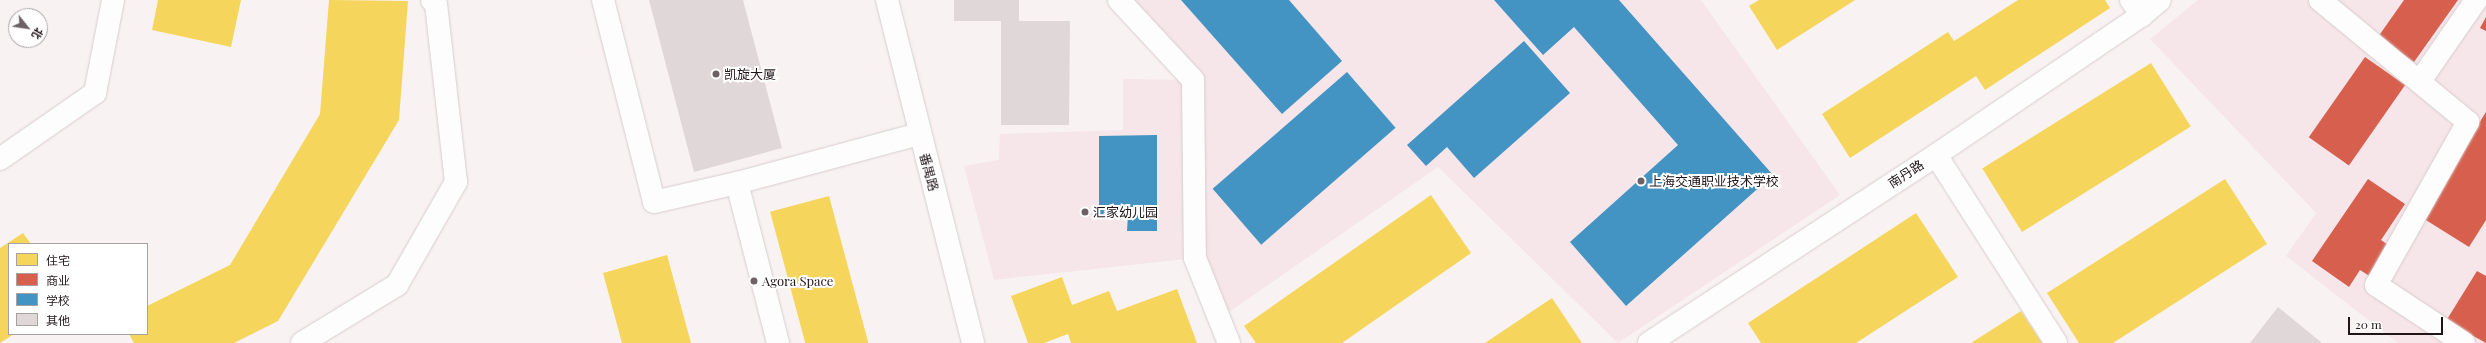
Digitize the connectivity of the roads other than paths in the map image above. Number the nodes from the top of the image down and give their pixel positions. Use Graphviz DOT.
graph roads {
  1 [pos="113,0"];
  2 [pos="432,0"];
  3 [pos="603,0"];
  4 [pos="887,0"];
  5 [pos="1119,0"];
  6 [pos="2160,0"];
  7 [pos="2320,0"];
  8 [pos="2476,0"];
  9 [pos="2137,8"];
  10 [pos="2420,81"];
  11 [pos="919,134"];
  12 [pos="1936,155"];
  13 [pos="0,159"];
  14 [pos="737,183"];
  15 [pos="302,343"];
  16 [pos="778,343"];
  17 [pos="973,343"];
  18 [pos="1229,343"];
  19 [pos="1649,343"];
  20 [pos="2056,343"];
  21 [pos="2464,343"];
  1 -- 13 [label="street"];
  2 -- 15 [label="street"];
  3 -- 14 [label="street"];
  4 -- 11 [label="street, 番禺路"];
  5 -- 18 [label="street"];
  6 -- 9 [label="street, 南丹路"];
  7 -- 10 [label="street"];
  8 -- 10 [label="street"];
  9 -- 12 [label="street, 南丹路"];
  10 -- 21 [label="street"];
  11 -- 14 [label="street"];
  11 -- 17 [label="street, 番禺路"];
  12 -- 19 [label="street, 南丹路"];
  12 -- 20 [label="street"];
  14 -- 16 [label="street"];
}
